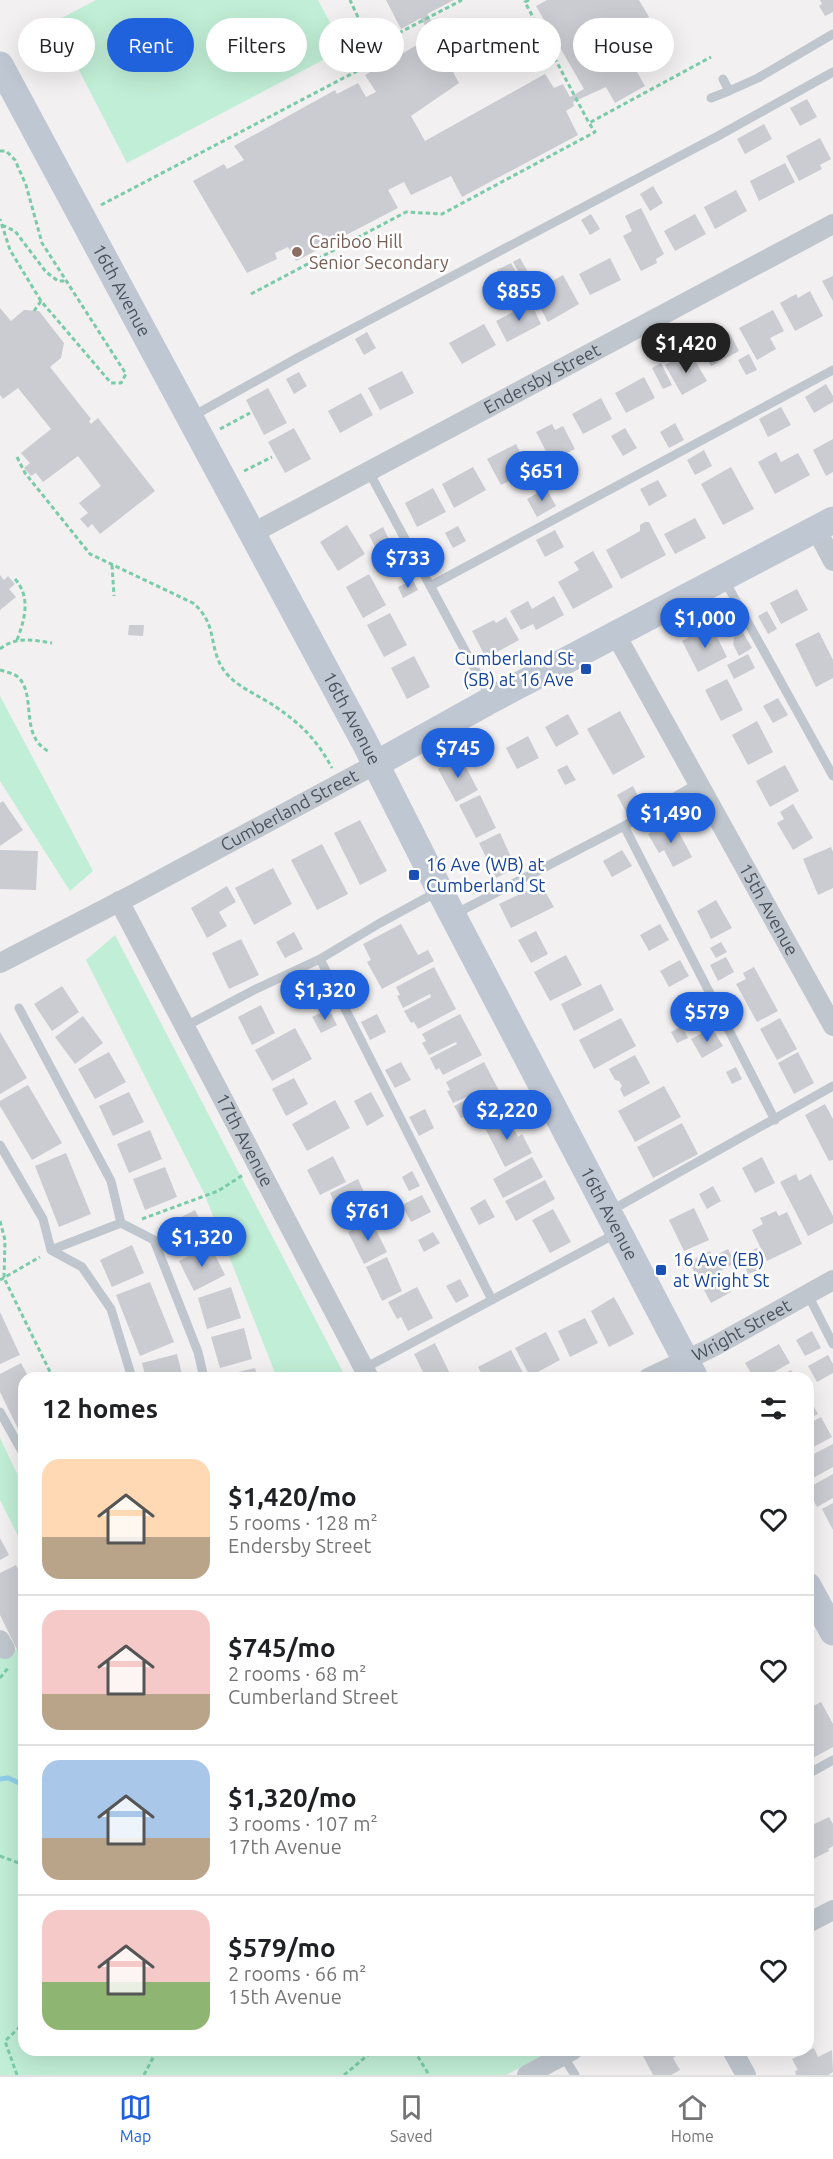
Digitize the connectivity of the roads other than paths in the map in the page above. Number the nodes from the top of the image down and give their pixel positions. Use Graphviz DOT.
graph roads {
  1 [pos="833,34"];
  2 [pos="0,65"];
  3 [pos="833,72"];
  4 [pos="723,79"];
  5 [pos="729,91"];
  6 [pos="711,98"];
  7 [pos="833,224"];
  8 [pos="833,370"];
  9 [pos="190,417"];
  10 [pos="369,472"];
  11 [pos="825,525"];
  12 [pos="251,534"];
  13 [pos="833,561"];
  14 [pos="724,578"];
  15 [pos="430,586"];
  16 [pos="616,634"];
  17 [pos="491,700"];
  18 [pos="376,764"];
  19 [pos="833,776"];
  20 [pos="699,783"];
  21 [pos="624,826"];
  22 [pos="440,891"];
  23 [pos="119,901"];
  24 [pos="453,915"];
  25 [pos="320,959"];
  26 [pos="0,963"];
  27 [pos="19,1008"];
  28 [pos="833,1026"];
  29 [pos="184,1027"];
  30 [pos="833,1086"];
  31 [pos="775,1120"];
  32 [pos="0,1145"];
  33 [pos="613,1222"];
  34 [pos="121,1223"];
  35 [pos="51,1250"];
  36 [pos="833,1280"];
  37 [pos="807,1293"];
  38 [pos="492,1300"];
  39 [pos="833,1344"];
  40 [pos="690,1369"];
  41 [pos="130,1372"];
  42 [pos="203,1372"];
  43 [pos="365,1372"];
  44 [pos="369,1372"];
  45 [pos="0,1412"];
  46 [pos="18,1444"];
  47 [pos="814,1597"];
  48 [pos="833,1632"];
  49 [pos="833,1760"];
  50 [pos="814,1771"];
  51 [pos="833,1910"];
  52 [pos="814,1920"];
  53 [pos="562,2056"];
  54 [pos="569,2056"];
  55 [pos="735,2056"];
  56 [pos="527,2075"];
  57 [pos="575,2075"];
  58 [pos="746,2075"];
  1 -- 5 [label="lane"];
  2 -- 9 [label="street, 16th Avenue"];
  3 -- 9 [label="lane"];
  4 -- 5 [label="lane"];
  5 -- 6 [label="lane"];
  7 -- 10 [label="street, Endersby Street"];
  8 -- 15 [label="lane"];
  9 -- 12 [label="street, 16th Avenue"];
  10 -- 12 [label="street, Endersby Street"];
  10 -- 15 [label="lane"];
  11 -- 13 [label="street"];
  11 -- 14 [label="street, Cumberland Street"];
  12 -- 18 [label="street, 16th Avenue"];
  14 -- 16 [label="street, Cumberland Street"];
  14 -- 19 [label="lane"];
  15 -- 17 [label="lane"];
  16 -- 17 [label="street, Cumberland Street"];
  16 -- 20 [label="street, 15th Avenue"];
  17 -- 18 [label="street, Cumberland Street"];
  18 -- 22 [label="street, 16th Avenue"];
  18 -- 23 [label="street, Cumberland Street"];
  20 -- 21 [label="lane"];
  20 -- 28 [label="street, 15th Avenue"];
  21 -- 24 [label="lane"];
  21 -- 31 [label="lane"];
  22 -- 24 [label="street, 16th Avenue"];
  22 -- 25 [label="lane"];
  23 -- 26 [label="street, Cumberland Street"];
  23 -- 29 [label="street, 17th Avenue"];
  24 -- 33 [label="street, 16th Avenue"];
  25 -- 29 [label="lane"];
  25 -- 38 [label="lane"];
  27 -- 34 [label="lane"];
  29 -- 43 [label="street, 17th Avenue"];
  30 -- 31 [label="lane"];
  31 -- 33 [label="lane"];
  32 -- 35 [label="lane"];
  33 -- 38 [label="lane"];
  33 -- 40 [label="street, 16th Avenue"];
  34 -- 35 [label="lane"];
  34 -- 42 [label="lane"];
  35 -- 41 [label="lane"];
  36 -- 37 [label="street, Wright Street"];
  37 -- 39 [label="lane"];
  37 -- 40 [label="street, Wright Street"];
  38 -- 44 [label="lane"];
  45 -- 46 [label="lane"];
  47 -- 48 [label="street"];
  49 -- 50 [label="lane"];
  51 -- 52 [label="street"];
  53 -- 56 [label="street"];
  54 -- 57 [label="lane"];
  55 -- 58 [label="street"];
}
